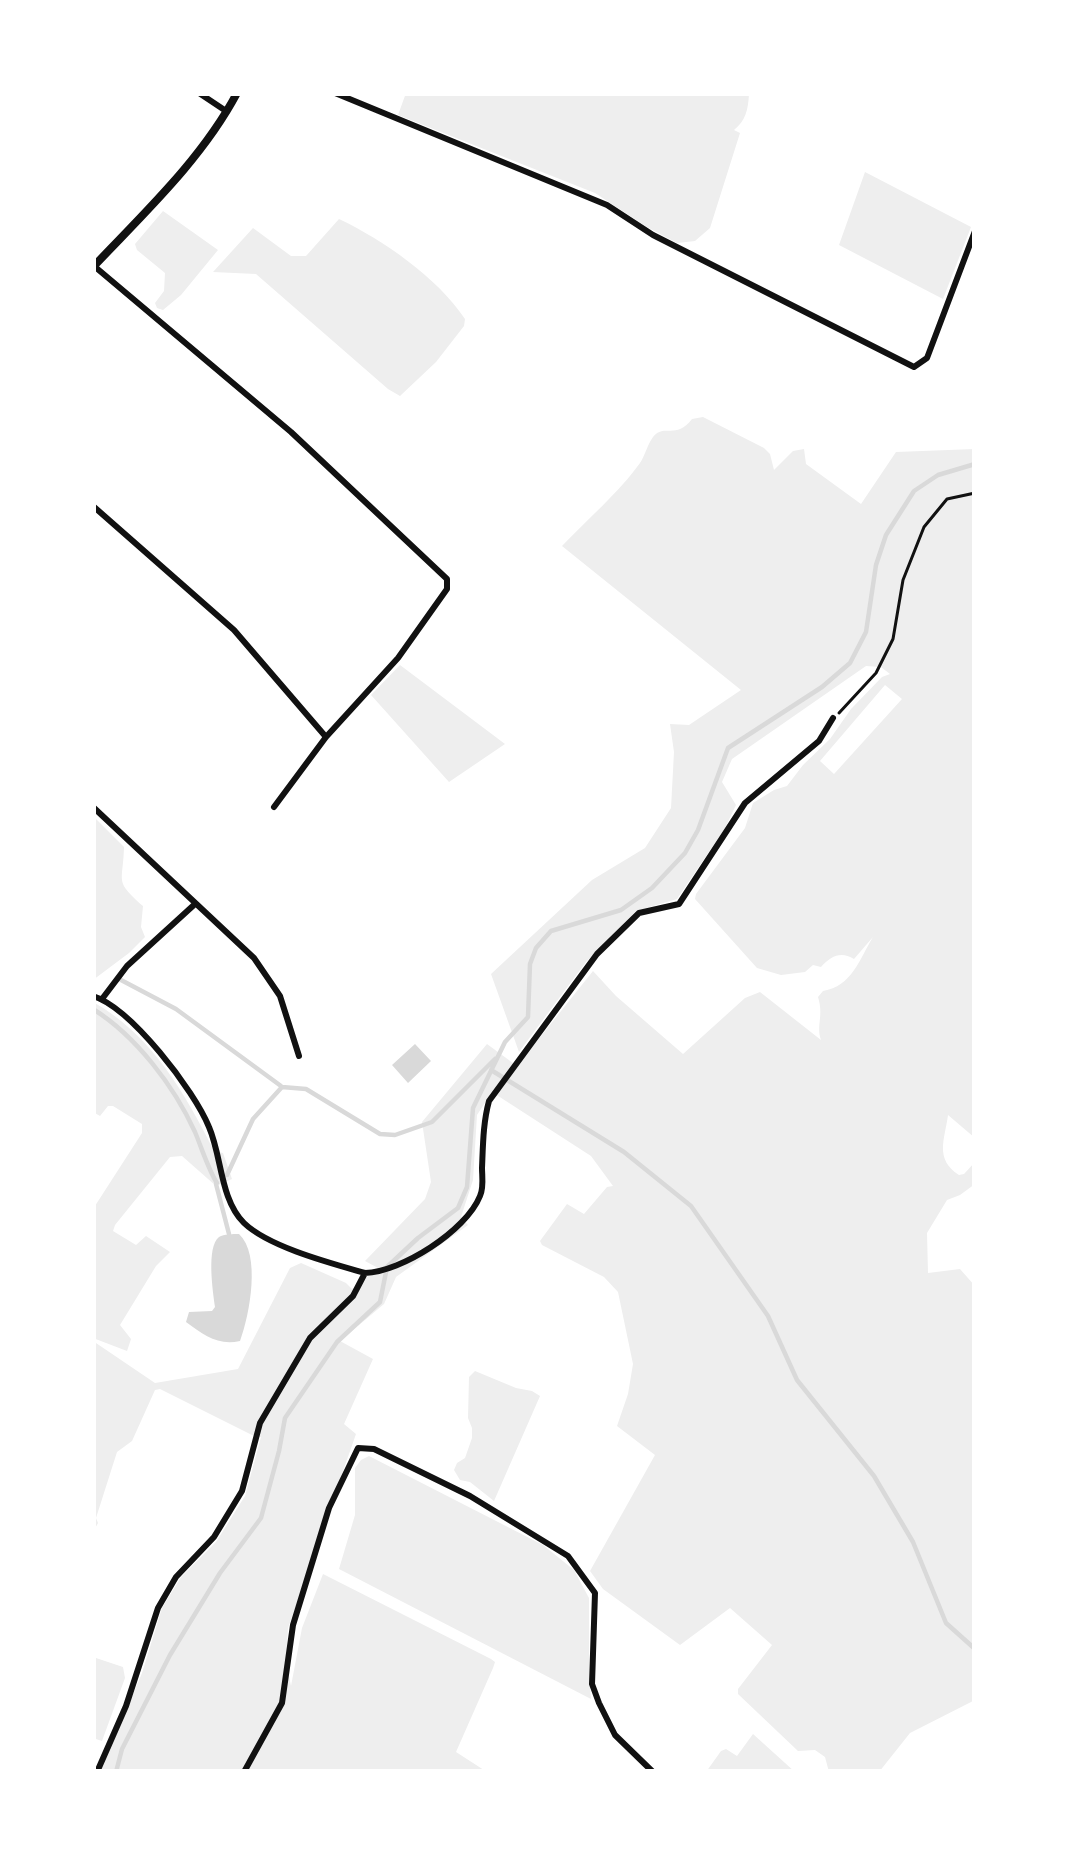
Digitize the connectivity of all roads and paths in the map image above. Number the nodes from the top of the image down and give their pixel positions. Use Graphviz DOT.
graph roads {
  1 [pos="199,93"];
  2 [pos="237,93"];
  3 [pos="335,93"];
  4 [pos="227,112"];
  5 [pos="975,231"];
  6 [pos="93,267"];
  7 [pos="975,493"];
  8 [pos="93,506"];
  9 [pos="833,718"];
  10 [pos="326,736"];
  11 [pos="93,807"];
  12 [pos="274,807"];
  13 [pos="195,904"];
  14 [pos="97,998"];
  15 [pos="299,1056"];
  16 [pos="364,1273"];
  17 [pos="97,1772"];
  18 [pos="244,1772"];
  19 [pos="653,1772"];
  1 -- 4 [label="street"];
  2 -- 4 [label="street"];
  3 -- 5 [label="street"];
  4 -- 6 [label="street"];
  6 -- 10 [label="street"];
  7 -- 9 [label="path"];
  8 -- 10 [label="street"];
  9 -- 16 [label="street"];
  10 -- 12 [label="street"];
  11 -- 13 [label="street"];
  13 -- 14 [label="street"];
  13 -- 15 [label="street"];
  14 -- 16 [label="street"];
  16 -- 17 [label="street"];
  18 -- 19 [label="street"];
}
